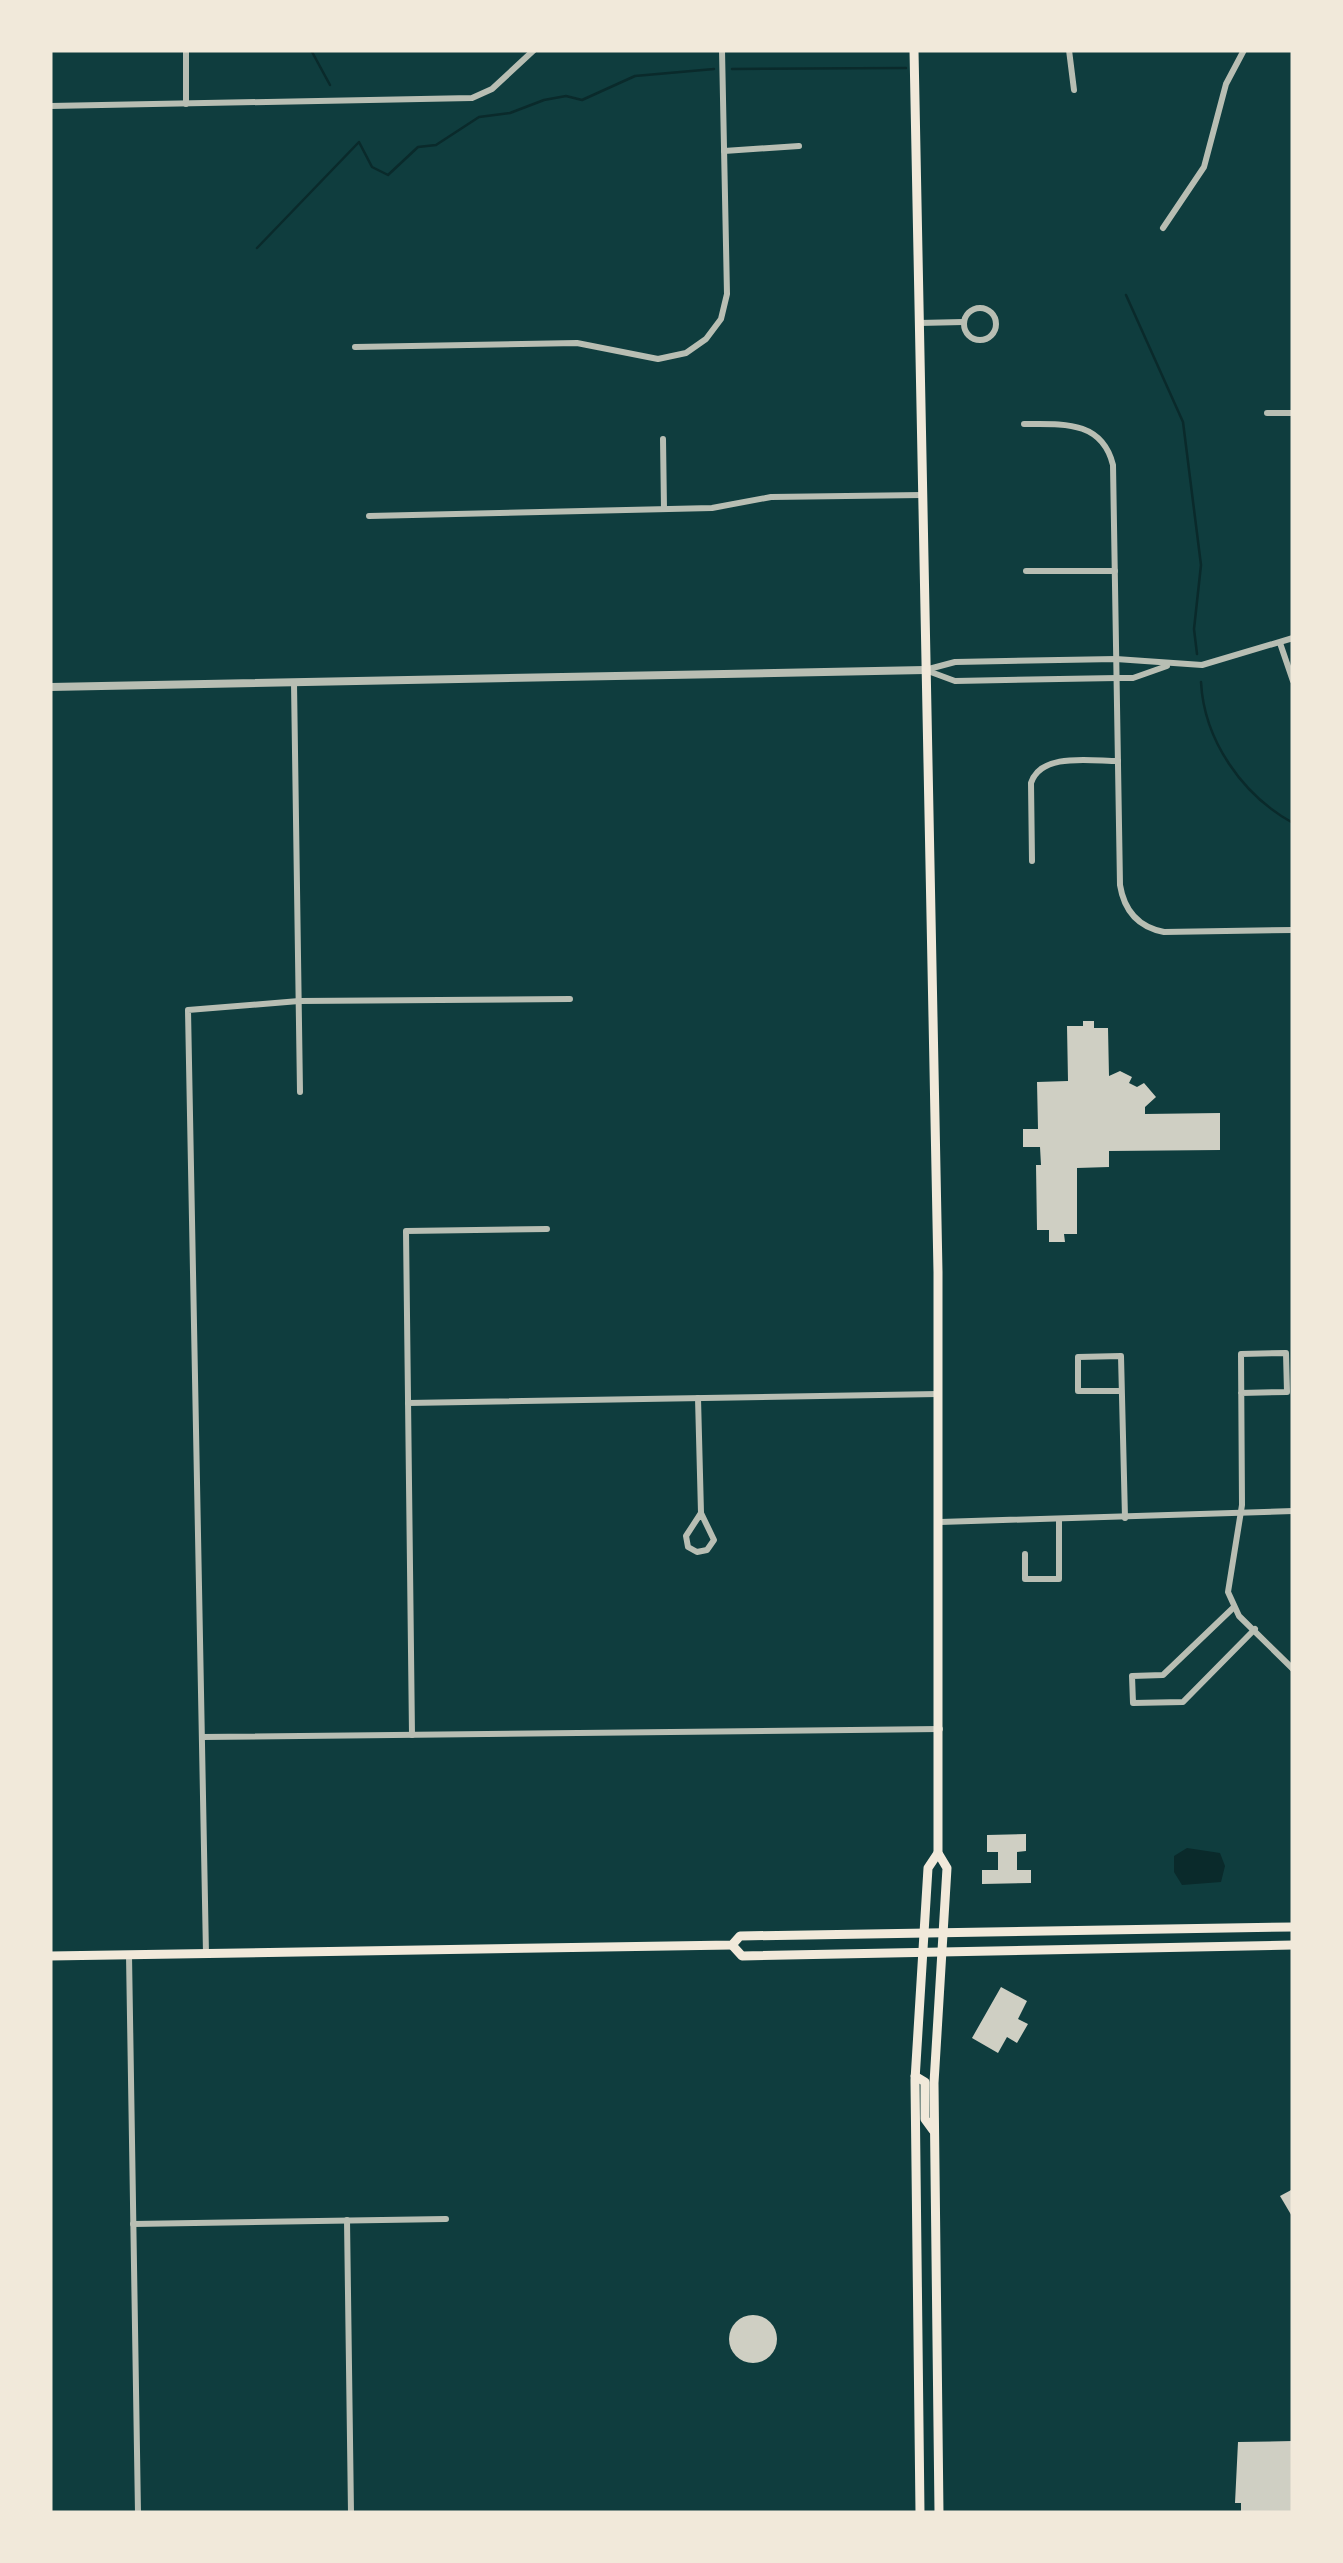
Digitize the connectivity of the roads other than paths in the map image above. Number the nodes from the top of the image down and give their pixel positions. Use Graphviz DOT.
graph roads {
  1 [pos="186,50"];
  2 [pos="534,50"];
  3 [pos="722,50"];
  4 [pos="914,50"];
  5 [pos="1069,50"];
  6 [pos="1244,50"];
  7 [pos="1074,90"];
  8 [pos="186,104"];
  9 [pos="50,106"];
  10 [pos="800,146"];
  11 [pos="724,151"];
  12 [pos="1163,228"];
  13 [pos="964,322"];
  14 [pos="919,323"];
  15 [pos="355,347"];
  16 [pos="1293,413"];
  17 [pos="1267,414"];
  18 [pos="1024,424"];
  19 [pos="664,439"];
  20 [pos="922,495"];
  21 [pos="664,508"];
  22 [pos="369,516"];
  23 [pos="1026,571"];
  24 [pos="1115,571"];
  25 [pos="1293,638"];
  26 [pos="1280,643"];
  27 [pos="1116,659"];
  28 [pos="1168,666"];
  29 [pos="925,670"];
  30 [pos="1116,678"];
  31 [pos="1293,681"];
  32 [pos="294,683"];
  33 [pos="50,687"];
  34 [pos="1118,762"];
  35 [pos="1032,861"];
  36 [pos="1293,930"];
  37 [pos="570,1000"];
  38 [pos="299,1001"];
  39 [pos="300,1092"];
  40 [pos="547,1228"];
  41 [pos="1121,1391"];
  42 [pos="1241,1393"];
  43 [pos="938,1394"];
  44 [pos="698,1398"];
  45 [pos="408,1403"];
  46 [pos="1293,1512"];
  47 [pos="700,1513"];
  48 [pos="1239,1516"];
  49 [pos="1125,1518"];
  50 [pos="1059,1519"];
  51 [pos="940,1522"];
  52 [pos="1025,1554"];
  53 [pos="1233,1608"];
  54 [pos="1255,1629"];
  55 [pos="1293,1669"];
  56 [pos="941,1729"];
  57 [pos="412,1735"];
  58 [pos="202,1738"];
  59 [pos="938,1853"];
  60 [pos="1293,1927"];
  61 [pos="923,1933"];
  62 [pos="943,1933"];
  63 [pos="732,1945"];
  64 [pos="1293,1945"];
  65 [pos="922,1952"];
  66 [pos="942,1952"];
  67 [pos="206,1954"];
  68 [pos="129,1955"];
  69 [pos="50,1956"];
  70 [pos="915,2076"];
  71 [pos="934,2132"];
  72 [pos="446,2219"];
  73 [pos="347,2220"];
  74 [pos="133,2224"];
  75 [pos="138,2513"];
  76 [pos="351,2513"];
  77 [pos="920,2513"];
  78 [pos="939,2513"];
  1 -- 8 [label="street"];
  2 -- 8 [label="street"];
  3 -- 11 [label="street"];
  4 -- 14 [label="main road"];
  5 -- 7 [label="street"];
  6 -- 12 [label="street"];
  8 -- 9 [label="street"];
  10 -- 11 [label="street"];
  11 -- 15 [label="street"];
  13 -- 13 [label="street"];
  13 -- 14 [label="street"];
  14 -- 20 [label="main road"];
  16 -- 17 [label="street"];
  18 -- 24 [label="street"];
  19 -- 21 [label="street"];
  20 -- 21 [label="street"];
  20 -- 29 [label="main road"];
  21 -- 22 [label="street"];
  23 -- 24 [label="street"];
  24 -- 27 [label="street"];
  25 -- 26 [label="street"];
  26 -- 28 [label="street"];
  26 -- 31 [label="street"];
  27 -- 28 [label="street"];
  27 -- 29 [label="street"];
  27 -- 30 [label="street"];
  28 -- 30 [label="street"];
  29 -- 30 [label="street"];
  29 -- 32 [label="street"];
  29 -- 43 [label="main road"];
  30 -- 34 [label="street"];
  32 -- 33 [label="street"];
  32 -- 38 [label="street"];
  34 -- 35 [label="street"];
  34 -- 36 [label="street"];
  37 -- 38 [label="street"];
  38 -- 39 [label="street"];
  38 -- 58 [label="street"];
  40 -- 45 [label="street"];
  41 -- 41 [label="street"];
  41 -- 49 [label="street"];
  42 -- 42 [label="street"];
  42 -- 48 [label="street"];
  43 -- 44 [label="street"];
  43 -- 51 [label="main road"];
  44 -- 45 [label="street"];
  44 -- 47 [label="street"];
  45 -- 57 [label="street"];
  46 -- 48 [label="street"];
  47 -- 47 [label="street"];
  48 -- 49 [label="street"];
  48 -- 53 [label="street"];
  49 -- 50 [label="street"];
  50 -- 51 [label="street"];
  50 -- 52 [label="street"];
  51 -- 56 [label="main road"];
  53 -- 54 [label="street"];
  53 -- 54 [label="street"];
  54 -- 55 [label="street"];
  56 -- 57 [label="street"];
  56 -- 59 [label="main road"];
  57 -- 58 [label="street"];
  58 -- 67 [label="street"];
  59 -- 61 [label="main road"];
  59 -- 62 [label="main road"];
  60 -- 62 [label="main road"];
  61 -- 62 [label="main road"];
  61 -- 63 [label="main road"];
  61 -- 65 [label="main road"];
  62 -- 66 [label="main road"];
  63 -- 65 [label="main road"];
  63 -- 67 [label="main road"];
  64 -- 66 [label="main road"];
  65 -- 66 [label="main road"];
  65 -- 70 [label="main road"];
  66 -- 71 [label="main road"];
  67 -- 68 [label="main road"];
  68 -- 69 [label="main road"];
  68 -- 74 [label="street"];
  70 -- 71 [label="main road"];
  70 -- 77 [label="main road"];
  71 -- 78 [label="main road"];
  72 -- 73 [label="street"];
  73 -- 74 [label="street"];
  73 -- 76 [label="street"];
  74 -- 75 [label="street"];
}
